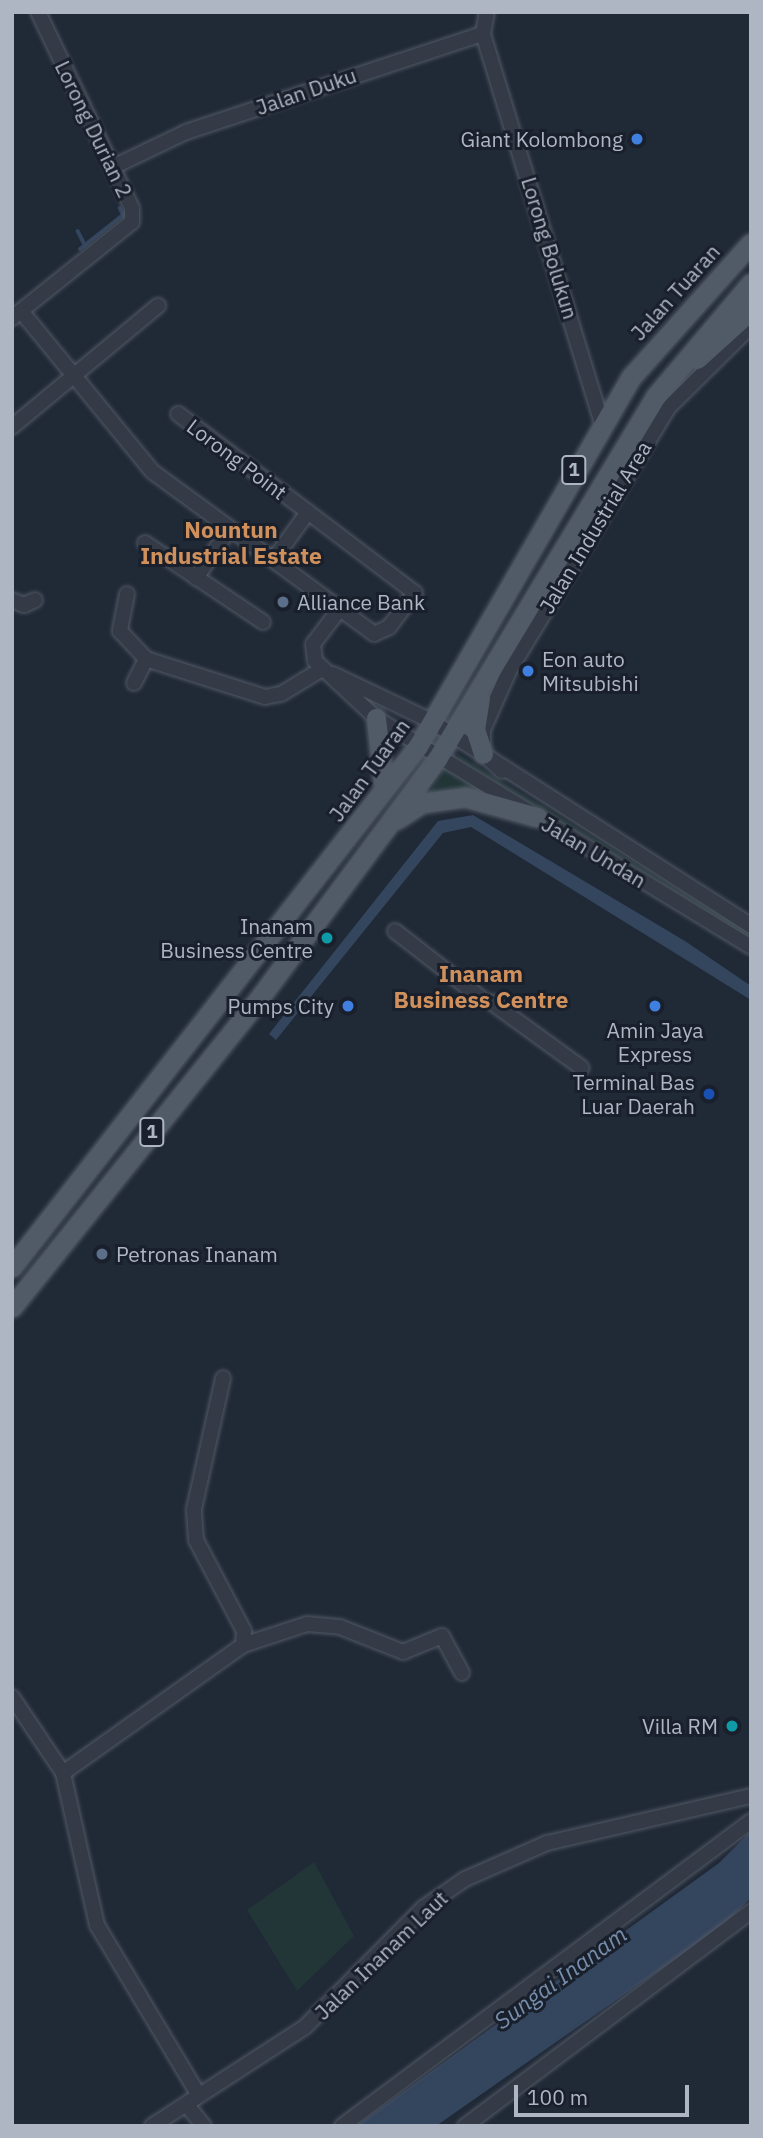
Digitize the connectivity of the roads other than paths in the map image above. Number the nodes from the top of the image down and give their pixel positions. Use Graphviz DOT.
graph roads {
  1 [pos="38,12"];
  2 [pos="487,12"];
  3 [pos="483,34"];
  4 [pos="113,167"];
  5 [pos="751,243"];
  6 [pos="751,283"];
  7 [pos="158,306"];
  8 [pos="751,310"];
  9 [pos="17,315"];
  10 [pos="751,326"];
  11 [pos="72,375"];
  12 [pos="655,397"];
  13 [pos="178,414"];
  14 [pos="602,424"];
  15 [pos="12,427"];
  16 [pos="308,512"];
  17 [pos="230,528"];
  18 [pos="145,542"];
  19 [pos="274,559"];
  20 [pos="196,578"];
  21 [pos="127,594"];
  22 [pos="12,600"];
  23 [pos="35,600"];
  24 [pos="339,610"];
  25 [pos="263,622"];
  26 [pos="146,659"];
  27 [pos="322,669"];
  28 [pos="134,683"];
  29 [pos="484,683"];
  30 [pos="376,718"];
  31 [pos="431,721"];
  32 [pos="451,737"];
  33 [pos="418,746"];
  34 [pos="483,754"];
  35 [pos="437,759"];
  36 [pos="502,771"];
  37 [pos="384,789"];
  38 [pos="537,817"];
  39 [pos="374,838"];
  40 [pos="751,926"];
  41 [pos="395,931"];
  42 [pos="751,947"];
  43 [pos="582,1068"];
  44 [pos="12,1267"];
  45 [pos="12,1307"];
  46 [pos="223,1378"];
  47 [pos="243,1645"];
  48 [pos="462,1673"];
  49 [pos="12,1697"];
  50 [pos="63,1773"];
  51 [pos="751,1796"];
  52 [pos="751,1821"];
  53 [pos="751,1911"];
  54 [pos="198,2094"];
  55 [pos="186,2104"];
  56 [pos="152,2126"];
  57 [pos="204,2126"];
  58 [pos="342,2126"];
  59 [pos="465,2126"];
  1 -- 4 [label="street, Lorong Durian 2"];
  2 -- 3 [label="street"];
  3 -- 4 [label="street, Jalan Duku"];
  3 -- 14 [label="street, Lorong Bolukun"];
  4 -- 9 [label="street, Lorong Durian 2"];
  5 -- 14 [label="main road, Jalan Tuaran / 1"];
  6 -- 12 [label="main road, Jalan Tuaran / 1"];
  7 -- 11 [label="street"];
  8 -- 12 [label="main road"];
  9 -- 11 [label="street"];
  10 -- 34 [label="street, Jalan Industrial Area"];
  11 -- 15 [label="street"];
  11 -- 17 [label="street"];
  12 -- 29 [label="main road, Jalan Tuaran / 1"];
  13 -- 16 [label="street, Lorong Point"];
  14 -- 31 [label="main road, Jalan Tuaran / 1"];
  16 -- 19 [label="street"];
  16 -- 24 [label="street, Lorong Point"];
  17 -- 19 [label="street"];
  17 -- 20 [label="street"];
  18 -- 20 [label="street"];
  19 -- 24 [label="street"];
  20 -- 25 [label="street"];
  21 -- 26 [label="street"];
  22 -- 23 [label="street"];
  24 -- 27 [label="street"];
  26 -- 27 [label="street"];
  26 -- 28 [label="street"];
  27 -- 30 [label="street, Jalan Undan"];
  27 -- 31 [label="street, Jalan Undan"];
  29 -- 32 [label="main road, Jalan Tuaran / 1"];
  29 -- 34 [label="main road"];
  30 -- 33 [label="street, Jalan Undan"];
  30 -- 37 [label="main road"];
  31 -- 32 [label="street, Jalan Undan"];
  31 -- 33 [label="main road, Jalan Tuaran / 1"];
  32 -- 35 [label="main road, Jalan Tuaran / 1"];
  32 -- 36 [label="street, Jalan Undan"];
  33 -- 35 [label="street, Jalan Undan"];
  33 -- 37 [label="main road, Jalan Tuaran / 1"];
  34 -- 36 [label="street"];
  35 -- 38 [label="street, Jalan Undan"];
  35 -- 39 [label="main road, Jalan Tuaran / 1"];
  36 -- 40 [label="street, Jalan Undan"];
  37 -- 44 [label="main road, Jalan Tuaran / 1"];
  38 -- 39 [label="main road"];
  38 -- 42 [label="street, Jalan Undan"];
  39 -- 45 [label="main road, Jalan Tuaran / 1"];
  41 -- 43 [label="street"];
  46 -- 47 [label="street"];
  47 -- 48 [label="street"];
  47 -- 50 [label="street"];
  49 -- 50 [label="street"];
  50 -- 54 [label="street"];
  51 -- 54 [label="street, Jalan Inanam Laut"];
  52 -- 58 [label="street"];
  53 -- 59 [label="street"];
  54 -- 55 [label="street, Jalan Inanam Laut"];
  55 -- 56 [label="street, Jalan Inanam Laut"];
  55 -- 57 [label="street"];
}
